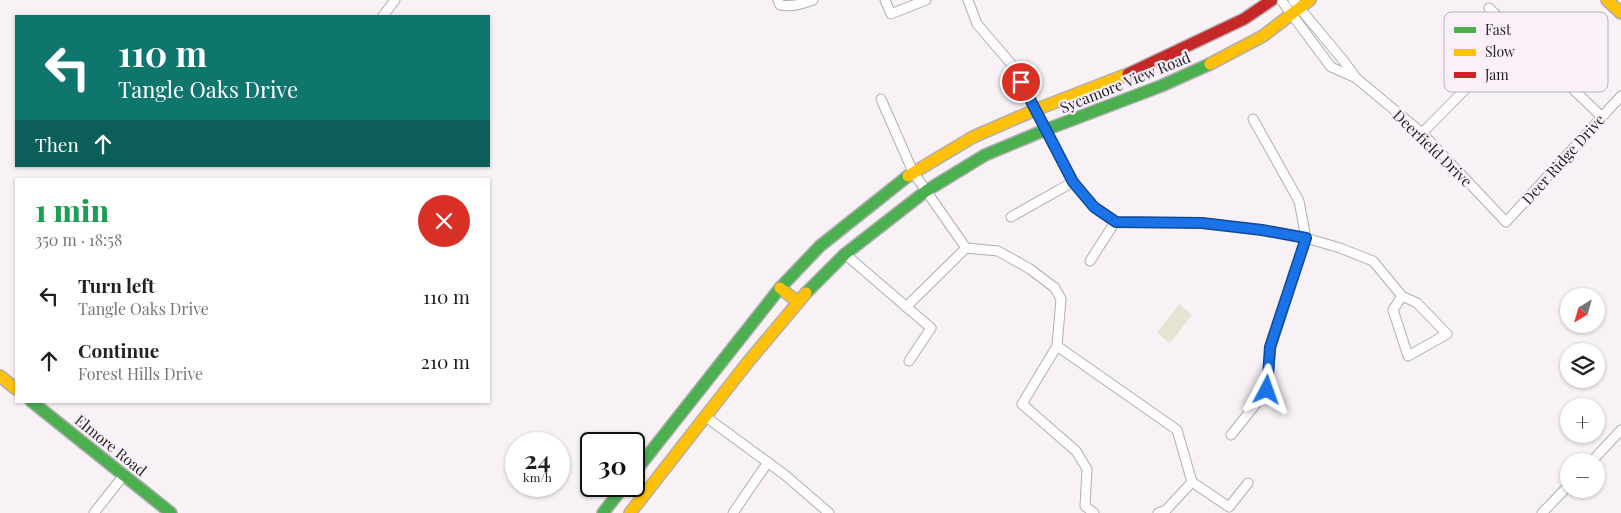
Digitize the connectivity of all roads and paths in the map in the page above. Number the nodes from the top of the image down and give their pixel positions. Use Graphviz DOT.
graph roads {
  1 [pos="396,0"];
  2 [pos="778,0"];
  3 [pos="813,0"];
  4 [pos="885,0"];
  5 [pos="926,0"];
  6 [pos="968,0"];
  7 [pos="1272,0"];
  8 [pos="1281,0"];
  9 [pos="1310,0"];
  10 [pos="1607,0"];
  11 [pos="1294,7"];
  12 [pos="1489,8"];
  13 [pos="1493,12"];
  14 [pos="1621,13"];
  15 [pos="384,15"];
  16 [pos="1356,78"];
  17 [pos="1463,92"];
  18 [pos="1576,92"];
  19 [pos="1621,96"];
  20 [pos="881,99"];
  21 [pos="1035,110"];
  22 [pos="1602,117"];
  23 [pos="1253,119"];
  24 [pos="1044,126"];
  25 [pos="1422,133"];
  26 [pos="913,172"];
  27 [pos="1073,182"];
  28 [pos="923,187"];
  29 [pos="1011,218"];
  30 [pos="1116,222"];
  31 [pos="1506,222"];
  32 [pos="1306,238"];
  33 [pos="966,248"];
  34 [pos="845,254"];
  35 [pos="1090,261"];
  36 [pos="780,288"];
  37 [pos="1402,296"];
  38 [pos="798,302"];
  39 [pos="906,307"];
  40 [pos="1057,346"];
  41 [pos="909,361"];
  42 [pos="0,376"];
  43 [pos="15,388"];
  44 [pos="34,403"];
  45 [pos="706,417"];
  46 [pos="1621,430"];
  47 [pos="1231,434"];
  48 [pos="1599,453"];
  49 [pos="645,460"];
  50 [pos="768,462"];
  51 [pos="124,475"];
  52 [pos="1192,482"];
  53 [pos="1248,483"];
  54 [pos="1560,494"];
  55 [pos="615,497"];
  56 [pos="94,513"];
  57 [pos="171,513"];
  58 [pos="603,513"];
  59 [pos="630,513"];
  60 [pos="733,513"];
  61 [pos="829,513"];
  62 [pos="1094,513"];
  63 [pos="1158,513"];
  64 [pos="1542,513"];
  1 -- 15 [label="street"];
  2 -- 3 [label="street"];
  4 -- 5 [label="street"];
  6 -- 21 [label="street"];
  7 -- 21 [label="main road, Sycamore View Road"];
  8 -- 11 [label="street, Deerfield Drive"];
  9 -- 11 [label="main road, Sycamore View Road"];
  10 -- 14 [label="main road"];
  11 -- 16 [label="street, Deerfield Drive"];
  11 -- 16 [label="street, Deerfield Drive"];
  11 -- 24 [label="main road, Sycamore View Road"];
  12 -- 13 [label="street"];
  16 -- 25 [label="street, Deerfield Drive"];
  17 -- 25 [label="street"];
  18 -- 22 [label="street"];
  19 -- 22 [label="street, Deer Ridge Drive"];
  20 -- 26 [label="street"];
  21 -- 24 [label="street"];
  21 -- 26 [label="main road, Sycamore View Road"];
  22 -- 31 [label="street, Deer Ridge Drive"];
  23 -- 32 [label="street"];
  24 -- 27 [label="street"];
  24 -- 28 [label="main road, Sycamore View Road"];
  25 -- 31 [label="street, Deerfield Drive"];
  26 -- 28 [label="street"];
  26 -- 36 [label="main road, Sycamore View Road"];
  27 -- 29 [label="street"];
  27 -- 30 [label="street"];
  28 -- 33 [label="street"];
  28 -- 34 [label="main road, Sycamore View Road"];
  30 -- 32 [label="street"];
  30 -- 35 [label="street"];
  32 -- 37 [label="street"];
  32 -- 47 [label="street"];
  33 -- 39 [label="street"];
  33 -- 40 [label="street"];
  34 -- 38 [label="main road, Sycamore View Road"];
  34 -- 39 [label="street"];
  36 -- 38 [label="main road"];
  36 -- 49 [label="main road, Sycamore View Road"];
  37 -- 37 [label="street"];
  38 -- 45 [label="main road, Sycamore View Road"];
  39 -- 41 [label="street"];
  40 -- 52 [label="street"];
  40 -- 62 [label="street"];
  42 -- 43 [label="main road"];
  44 -- 51 [label="main road, Elmore Road"];
  45 -- 50 [label="street"];
  45 -- 59 [label="main road, Sycamore View Road"];
  46 -- 48 [label="street"];
  50 -- 60 [label="street"];
  50 -- 61 [label="street"];
  51 -- 56 [label="street"];
  51 -- 57 [label="main road, Elmore Road"];
  52 -- 53 [label="street"];
  52 -- 63 [label="street"];
  54 -- 64 [label="street"];
  55 -- 58 [label="main road"];
}
